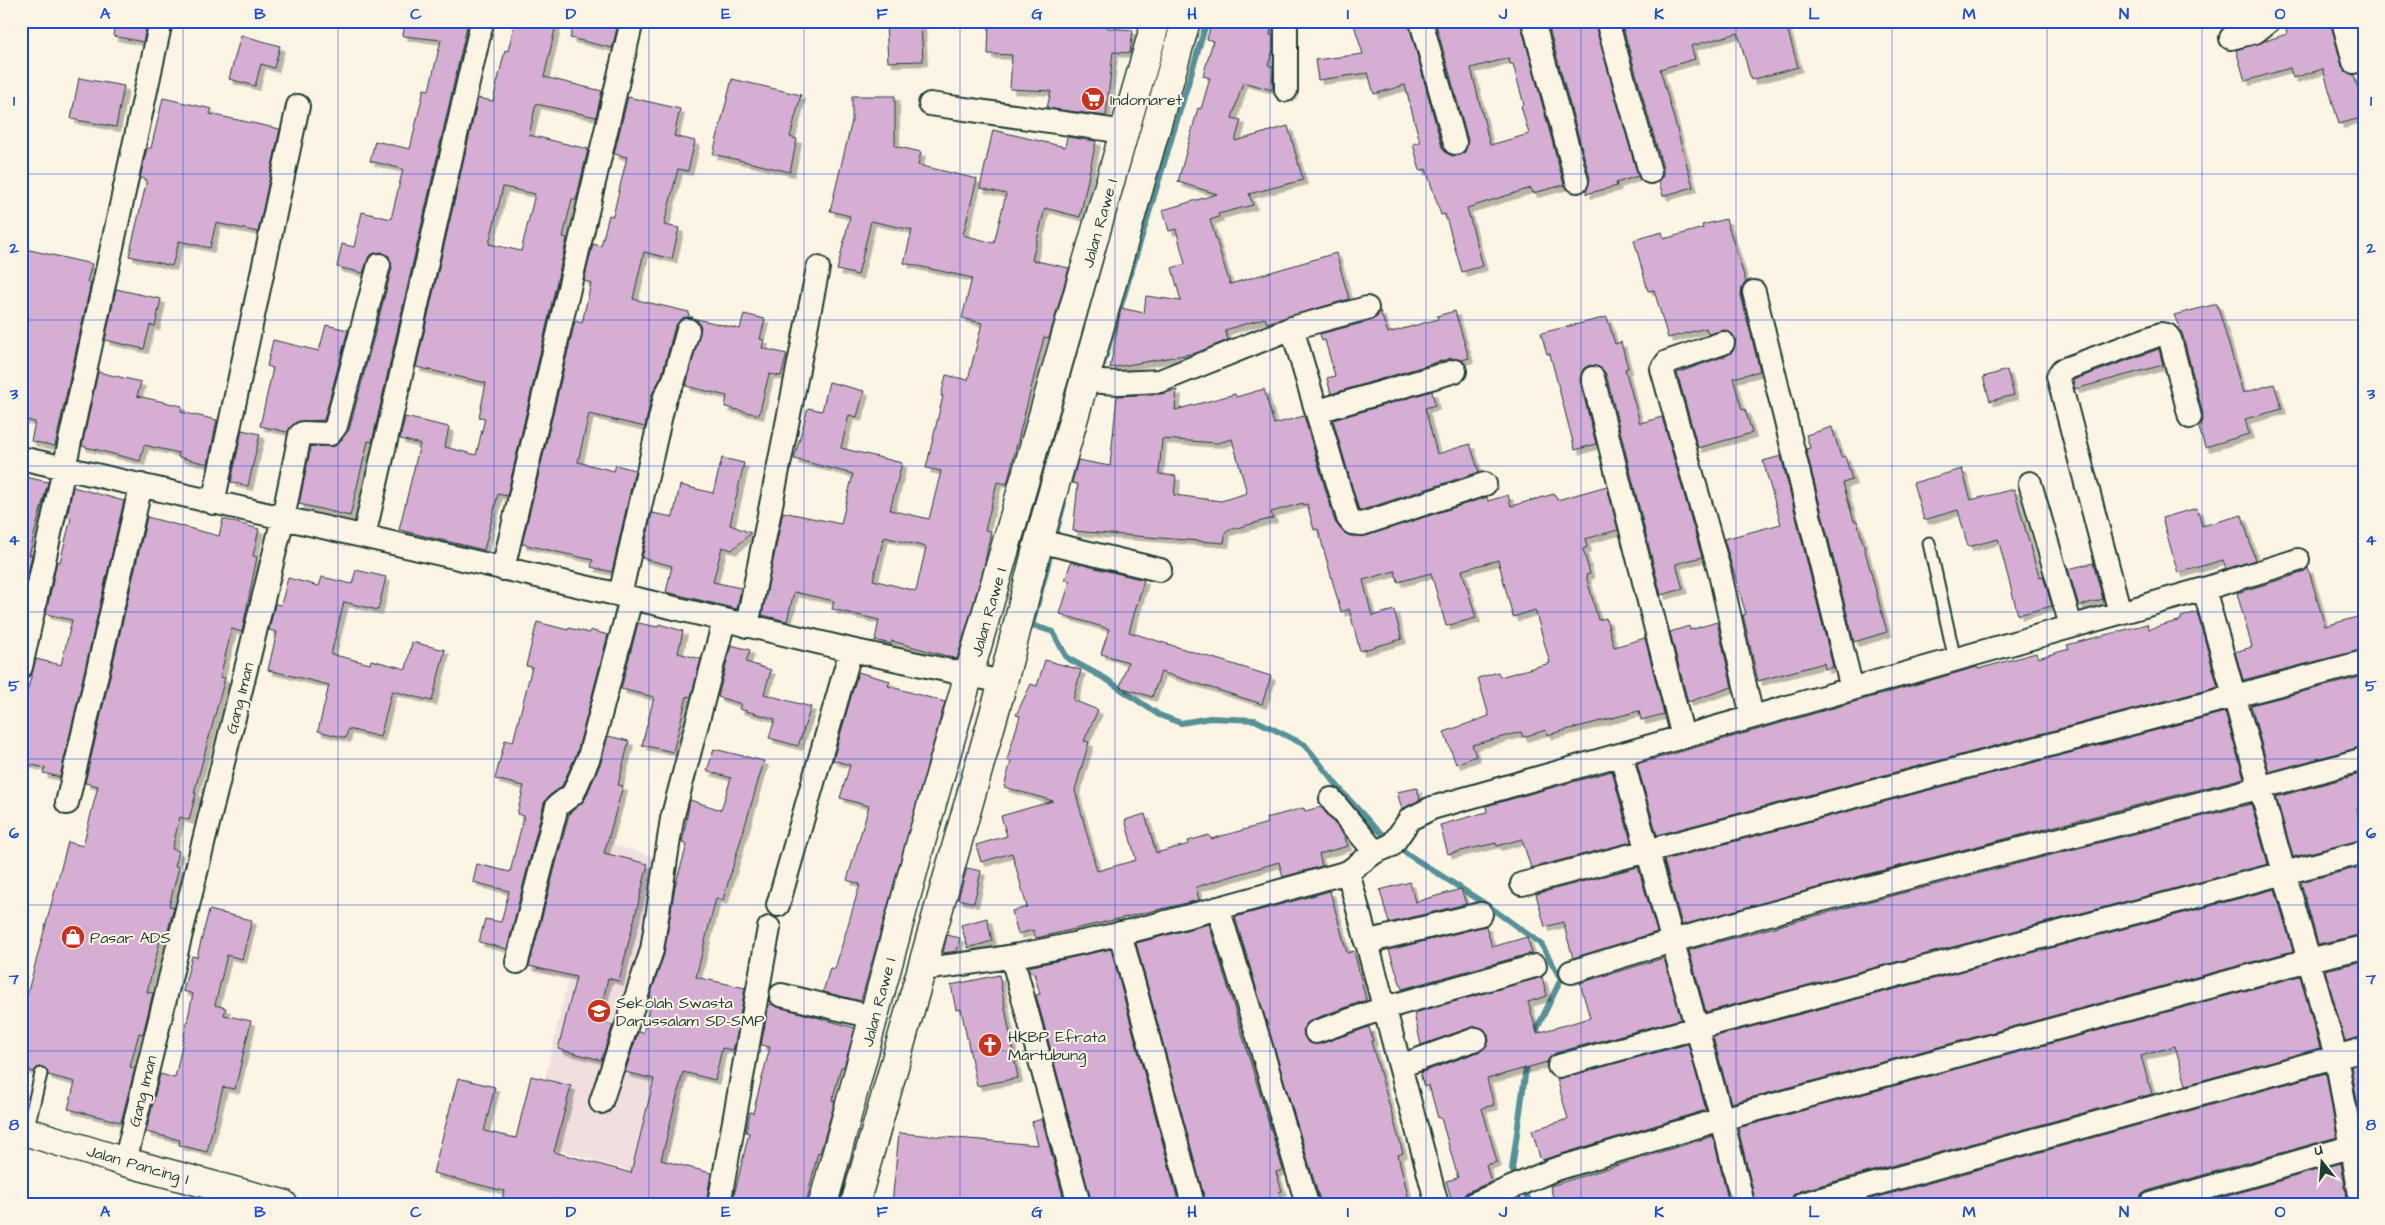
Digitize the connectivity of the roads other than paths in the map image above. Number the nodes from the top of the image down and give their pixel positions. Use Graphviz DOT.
graph roads {
  1 [pos="161,21"];
  2 [pos="1156,21"];
  3 [pos="1186,21"];
  4 [pos="1286,21"];
  5 [pos="1421,21"];
  6 [pos="1532,21"];
  7 [pos="1607,21"];
  8 [pos="2269,21"];
  9 [pos="2343,21"];
  10 [pos="482,22"];
  11 [pos="630,25"];
  12 [pos="2231,38"];
  13 [pos="2354,62"];
  14 [pos="1286,90"];
  15 [pos="930,104"];
  16 [pos="298,106"];
  17 [pos="1125,132"];
  18 [pos="1455,143"];
  19 [pos="1650,172"];
  20 [pos="1577,181"];
  21 [pos="379,265"];
  22 [pos="818,268"];
  23 [pos="1754,292"];
  24 [pos="1367,308"];
  25 [pos="1292,328"];
  26 [pos="688,330"];
  27 [pos="1724,343"];
  28 [pos="1455,371"];
  29 [pos="1593,378"];
  30 [pos="1084,381"];
  31 [pos="1318,411"];
  32 [pos="2190,417"];
  33 [pos="21,458"];
  34 [pos="64,467"];
  35 [pos="2030,483"];
  36 [pos="1485,484"];
  37 [pos="141,486"];
  38 [pos="213,503"];
  39 [pos="283,518"];
  40 [pos="364,536"];
  41 [pos="1048,543"];
  42 [pos="1929,543"];
  43 [pos="2298,560"];
  44 [pos="503,569"];
  45 [pos="1160,570"];
  46 [pos="2204,589"];
  47 [pos="626,597"];
  48 [pos="2120,612"];
  49 [pos="724,621"];
  50 [pos="748,626"];
  51 [pos="2071,626"];
  52 [pos="851,650"];
  53 [pos="1955,660"];
  54 [pos="2364,662"];
  55 [pos="21,667"];
  56 [pos="970,676"];
  57 [pos="1002,682"];
  58 [pos="1852,689"];
  59 [pos="2234,695"];
  60 [pos="1752,717"];
  61 [pos="1683,737"];
  62 [pos="1621,755"];
  63 [pos="2364,759"];
  64 [pos="2260,788"];
  65 [pos="1332,799"];
  66 [pos="67,803"];
  67 [pos="1383,848"];
  68 [pos="1648,852"];
  69 [pos="2364,852"];
  70 [pos="1348,872"];
  71 [pos="2284,872"];
  72 [pos="1522,884"];
  73 [pos="778,905"];
  74 [pos="1218,908"];
  75 [pos="1481,914"];
  76 [pos="769,928"];
  77 [pos="1120,933"];
  78 [pos="1672,940"];
  79 [pos="1366,942"];
  80 [pos="2364,947"];
  81 [pos="1012,956"];
  82 [pos="2309,960"];
  83 [pos="517,962"];
  84 [pos="1535,966"];
  85 [pos="922,969"];
  86 [pos="1571,972"];
  87 [pos="781,995"];
  88 [pos="1384,1008"];
  89 [pos="873,1017"];
  90 [pos="1696,1028"];
  91 [pos="1316,1032"];
  92 [pos="1476,1039"];
  93 [pos="2364,1049"];
  94 [pos="2336,1056"];
  95 [pos="1400,1066"];
  96 [pos="1559,1066"];
  97 [pos="41,1074"];
  98 [pos="601,1102"];
  99 [pos="1722,1119"];
  100 [pos="24,1131"];
  101 [pos="2358,1145"];
  102 [pos="125,1162"];
  103 [pos="2364,1198"];
  104 [pos="1475,1203"];
  105 [pos="283,1204"];
  106 [pos="719,1204"];
  107 [pos="823,1204"];
  108 [pos="855,1204"];
  109 [pos="1079,1204"];
  110 [pos="1193,1204"];
  111 [pos="1307,1204"];
  112 [pos="1437,1204"];
  113 [pos="1743,1204"];
  114 [pos="1803,1204"];
  115 [pos="2151,1204"];
  1 -- 34 [label="street"];
  2 -- 17 [label="main road, Jalan Rawe I"];
  3 -- 30 [label="main road, Jalan Rawe I"];
  4 -- 14 [label="street"];
  5 -- 18 [label="street"];
  6 -- 20 [label="street"];
  7 -- 19 [label="street"];
  8 -- 12 [label="street"];
  9 -- 13 [label="street"];
  10 -- 40 [label="street"];
  11 -- 44 [label="street"];
  15 -- 17 [label="street"];
  16 -- 38 [label="street"];
  17 -- 56 [label="main road, Jalan Rawe I"];
  21 -- 39 [label="street, Gang Iman"];
  22 -- 50 [label="street"];
  23 -- 58 [label="street"];
  24 -- 25 [label="street"];
  25 -- 30 [label="street"];
  25 -- 31 [label="street"];
  26 -- 47 [label="street"];
  27 -- 60 [label="street"];
  28 -- 31 [label="street"];
  29 -- 61 [label="street"];
  30 -- 41 [label="main road, Jalan Rawe I"];
  31 -- 36 [label="street"];
  32 -- 48 [label="street"];
  33 -- 34 [label="street"];
  34 -- 37 [label="street"];
  34 -- 55 [label="street"];
  35 -- 51 [label="street"];
  37 -- 38 [label="street"];
  37 -- 66 [label="street"];
  38 -- 39 [label="street"];
  39 -- 40 [label="street"];
  39 -- 102 [label="street, Gang Iman"];
  40 -- 44 [label="street"];
  41 -- 45 [label="street"];
  41 -- 57 [label="main road, Jalan Rawe I"];
  42 -- 53 [label="lane"];
  43 -- 46 [label="street"];
  44 -- 47 [label="street"];
  46 -- 48 [label="street"];
  46 -- 59 [label="street"];
  47 -- 49 [label="street"];
  47 -- 83 [label="street"];
  48 -- 51 [label="street"];
  49 -- 50 [label="street"];
  49 -- 98 [label="street"];
  50 -- 52 [label="street"];
  51 -- 53 [label="street"];
  52 -- 56 [label="street"];
  52 -- 73 [label="street"];
  53 -- 58 [label="street"];
  54 -- 59 [label="street"];
  56 -- 57 [label="street"];
  56 -- 89 [label="main road, Jalan Rawe I"];
  57 -- 85 [label="main road, Jalan Rawe I"];
  58 -- 60 [label="street"];
  59 -- 64 [label="street"];
  59 -- 68 [label="street"];
  60 -- 61 [label="street"];
  61 -- 62 [label="street"];
  62 -- 67 [label="street"];
  62 -- 68 [label="street"];
  63 -- 64 [label="street"];
  64 -- 71 [label="street"];
  64 -- 78 [label="street"];
  65 -- 67 [label="street"];
  67 -- 70 [label="street"];
  68 -- 72 [label="street"];
  68 -- 78 [label="street"];
  69 -- 71 [label="street"];
  70 -- 74 [label="street"];
  70 -- 79 [label="street"];
  71 -- 82 [label="street"];
  71 -- 90 [label="street"];
  74 -- 77 [label="street"];
  74 -- 111 [label="street"];
  75 -- 79 [label="street"];
  76 -- 106 [label="street"];
  77 -- 81 [label="street"];
  77 -- 110 [label="street"];
  78 -- 86 [label="street"];
  78 -- 90 [label="street"];
  79 -- 88 [label="street"];
  80 -- 82 [label="street"];
  81 -- 85 [label="street"];
  81 -- 109 [label="street"];
  82 -- 94 [label="street"];
  82 -- 99 [label="street"];
  84 -- 88 [label="street"];
  85 -- 108 [label="main road, Jalan Rawe I"];
  87 -- 89 [label="street"];
  88 -- 91 [label="street"];
  88 -- 95 [label="street"];
  89 -- 107 [label="main road, Jalan Rawe I"];
  90 -- 96 [label="street"];
  90 -- 99 [label="street"];
  92 -- 95 [label="street"];
  93 -- 94 [label="street"];
  94 -- 101 [label="street"];
  94 -- 114 [label="street"];
  95 -- 112 [label="street"];
  97 -- 100 [label="lane"];
  99 -- 104 [label="street"];
  99 -- 113 [label="street"];
  100 -- 102 [label="main road, Jalan Pancing I"];
  101 -- 103 [label="street"];
  101 -- 115 [label="street"];
  102 -- 105 [label="main road, Jalan Pancing I"];
}
